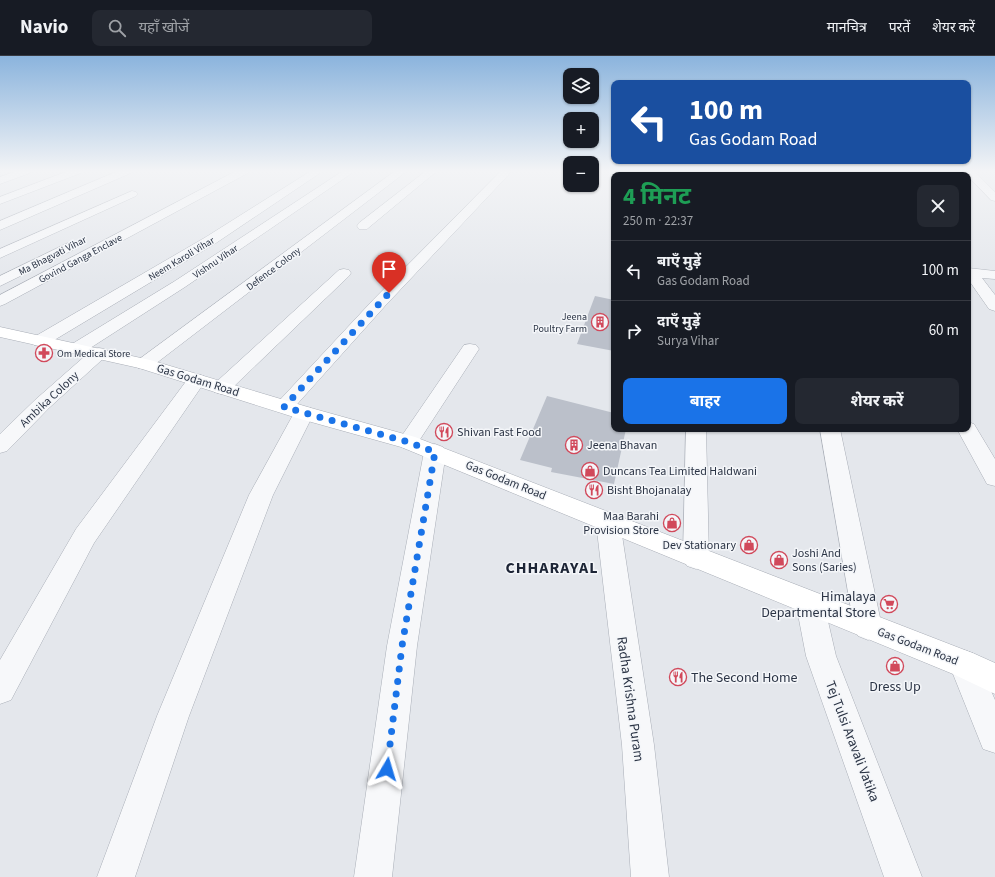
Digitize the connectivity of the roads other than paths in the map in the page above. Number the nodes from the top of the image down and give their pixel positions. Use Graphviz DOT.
graph roads {
  1 [pos="39,209"];
  2 [pos="97,209"];
  3 [pos="172,209"];
  4 [pos="259,209"];
  5 [pos="292,209"];
  6 [pos="351,209"];
  7 [pos="384,209"];
  8 [pos="469,209"];
  9 [pos="0,226"];
  10 [pos="363,226"];
  11 [pos="77,243"];
  12 [pos="0,254"];
  13 [pos="971,272"];
  14 [pos="344,273"];
  15 [pos="971,273"];
  16 [pos="995,275"];
  17 [pos="0,282"];
  18 [pos="0,301"];
  19 [pos="995,306"];
  20 [pos="0,332"];
  21 [pos="40,341"];
  22 [pos="470,348"];
  23 [pos="88,351"];
  24 [pos="144,364"];
  25 [pos="197,380"];
  26 [pos="221,388"];
  27 [pos="294,410"];
  28 [pos="696,432"];
  29 [pos="831,432"];
  30 [pos="969,432"];
  31 [pos="408,442"];
  32 [pos="0,446"];
  33 [pos="435,452"];
  34 [pos="995,478"];
  35 [pos="608,522"];
  36 [pos="696,558"];
  37 [pos="810,604"];
  38 [pos="868,627"];
  39 [pos="964,664"];
  40 [pos="995,679"];
  41 [pos="0,689"];
  42 [pos="995,737"];
  43 [pos="116,877"];
  44 [pos="373,877"];
  45 [pos="650,877"];
  46 [pos="903,877"];
  1 -- 9 [label="street"];
  2 -- 12 [label="street"];
  3 -- 18 [label="street, Govind Ganga Enclave"];
  4 -- 21 [label="street, Neem Karoli Vihar"];
  5 -- 23 [label="street, Vishnu Vihar"];
  6 -- 24 [label="street, Defence Colony"];
  7 -- 10 [label="street"];
  8 -- 27 [label="street"];
  11 -- 17 [label="street, Ma Bhagvati Vihar"];
  13 -- 16 [label="street"];
  14 -- 26 [label="street"];
  15 -- 19 [label="street"];
  20 -- 21 [label="main road, Gas Godam Road"];
  21 -- 23 [label="main road, Gas Godam Road"];
  22 -- 31 [label="street"];
  23 -- 24 [label="main road, Gas Godam Road"];
  23 -- 32 [label="street, Ambika Colony"];
  24 -- 25 [label="main road, Gas Godam Road"];
  25 -- 26 [label="main road, Gas Godam Road"];
  25 -- 41 [label="street"];
  26 -- 27 [label="main road, Gas Godam Road"];
  27 -- 31 [label="main road, Gas Godam Road"];
  27 -- 43 [label="street"];
  28 -- 36 [label="street"];
  29 -- 38 [label="street"];
  30 -- 34 [label="street"];
  31 -- 33 [label="main road, Gas Godam Road"];
  33 -- 35 [label="main road, Gas Godam Road"];
  33 -- 44 [label="street"];
  35 -- 36 [label="main road, Gas Godam Road"];
  35 -- 45 [label="street, Radha Krishna Puram"];
  36 -- 37 [label="main road, Gas Godam Road"];
  37 -- 38 [label="main road, Gas Godam Road"];
  37 -- 46 [label="street, Tej Tulsi Aravali Vatika"];
  38 -- 39 [label="main road, Gas Godam Road"];
  39 -- 40 [label="main road, Gas Godam Road"];
  39 -- 42 [label="street"];
}
